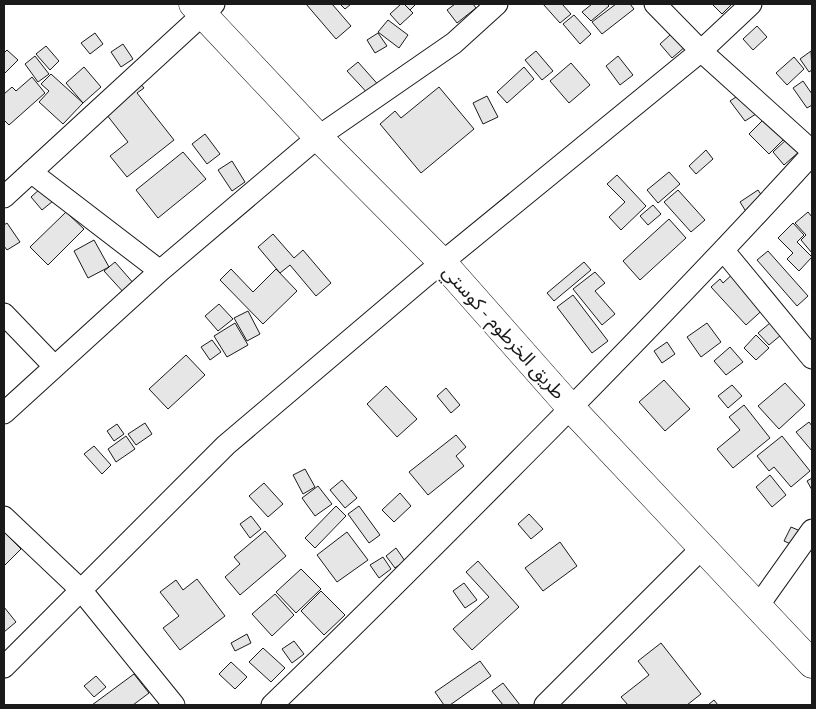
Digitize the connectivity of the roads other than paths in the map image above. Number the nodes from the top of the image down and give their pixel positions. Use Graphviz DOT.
graph roads {
  1 [pos="497,4"];
  2 [pos="655,4"];
  3 [pos="751,4"];
  4 [pos="203,7"];
  5 [pos="701,51"];
  6 [pos="318,137"];
  7 [pos="812,153"];
  8 [pos="31,172"];
  9 [pos="4,197"];
  10 [pos="724,251"];
  11 [pos="442,262"];
  12 [pos="160,271"];
  13 [pos="4,314"];
  14 [pos="812,358"];
  15 [pos="54,366"];
  16 [pos="571,408"];
  17 [pos="4,413"];
  18 [pos="4,517"];
  19 [pos="812,530"];
  20 [pos="703,547"];
  21 [pos="81,590"];
  22 [pos="758,606"];
  23 [pos="812,664"];
  24 [pos="4,667"];
  25 [pos="174,705"];
  26 [pos="272,705"];
  27 [pos="545,705"];
  1 -- 6 [label="street"];
  2 -- 5 [label="street"];
  3 -- 5 [label="street"];
  4 -- 6 [label="highway, طريق الخرطوم - كوستي"];
  4 -- 8 [label="street"];
  5 -- 7 [label="street"];
  5 -- 11 [label="street"];
  6 -- 11 [label="highway, طريق الخرطوم - كوستي"];
  6 -- 12 [label="street"];
  7 -- 10 [label="street"];
  8 -- 9 [label="street"];
  8 -- 12 [label="street"];
  10 -- 14 [label="street"];
  10 -- 16 [label="street"];
  11 -- 16 [label="highway, طريق الخرطوم - كوستي"];
  11 -- 21 [label="street"];
  12 -- 15 [label="street"];
  13 -- 15 [label="street"];
  15 -- 17 [label="street"];
  16 -- 20 [label="highway, طريق الخرطوم - كوستي"];
  16 -- 26 [label="street"];
  18 -- 21 [label="street"];
  19 -- 22 [label="street"];
  20 -- 22 [label="highway, طريق الخرطوم - كوستي"];
  20 -- 27 [label="street"];
  21 -- 24 [label="street"];
  21 -- 25 [label="street"];
  22 -- 23 [label="highway, طريق الخرطوم - كوستي"];
}
